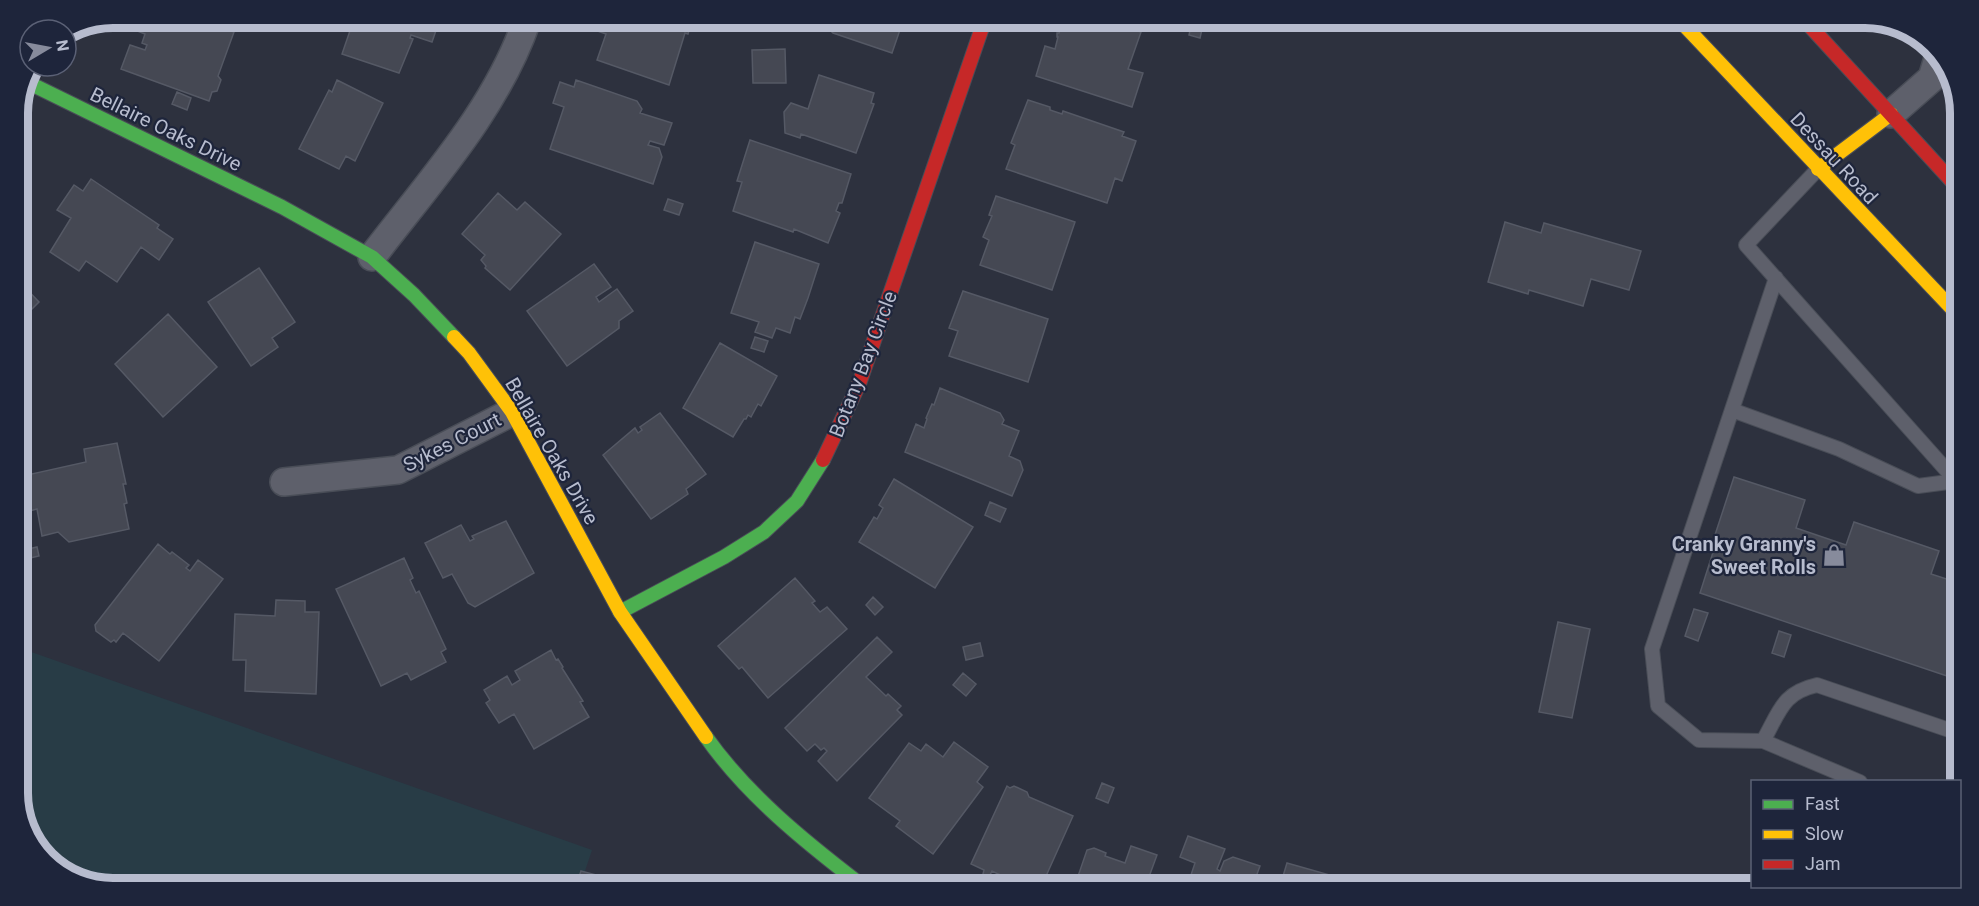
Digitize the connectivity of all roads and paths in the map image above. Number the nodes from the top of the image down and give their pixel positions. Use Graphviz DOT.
graph roads {
  1 [pos="523,28"];
  2 [pos="982,28"];
  3 [pos="1687,28"];
  4 [pos="1812,28"];
  5 [pos="1936,66"];
  6 [pos="33,85"];
  7 [pos="1891,114"];
  8 [pos="1818,169"];
  9 [pos="1950,179"];
  10 [pos="372,257"];
  11 [pos="1776,278"];
  12 [pos="1950,307"];
  13 [pos="1732,410"];
  14 [pos="512,412"];
  15 [pos="1950,474"];
  16 [pos="284,482"];
  17 [pos="1950,483"];
  18 [pos="620,612"];
  19 [pos="1950,731"];
  20 [pos="1763,741"];
  21 [pos="1855,780"];
  22 [pos="852,878"];
  1 -- 10 [label="street"];
  2 -- 18 [label="street, Botany Bay Circle"];
  3 -- 8 [label="street, Dessau Road"];
  4 -- 7 [label="street"];
  5 -- 7 [label="street"];
  6 -- 10 [label="street, Bellaire Oaks Drive"];
  7 -- 8 [label="street"];
  7 -- 9 [label="street"];
  8 -- 11 [label="lane"];
  8 -- 12 [label="street, Dessau Road"];
  10 -- 14 [label="street, Bellaire Oaks Drive"];
  11 -- 13 [label="lane"];
  11 -- 15 [label="lane"];
  13 -- 17 [label="lane"];
  13 -- 20 [label="lane"];
  14 -- 16 [label="street, Sykes Court"];
  14 -- 18 [label="street, Bellaire Oaks Drive"];
  18 -- 22 [label="street, Bellaire Oaks Drive"];
  19 -- 20 [label="lane"];
  20 -- 21 [label="lane"];
}
